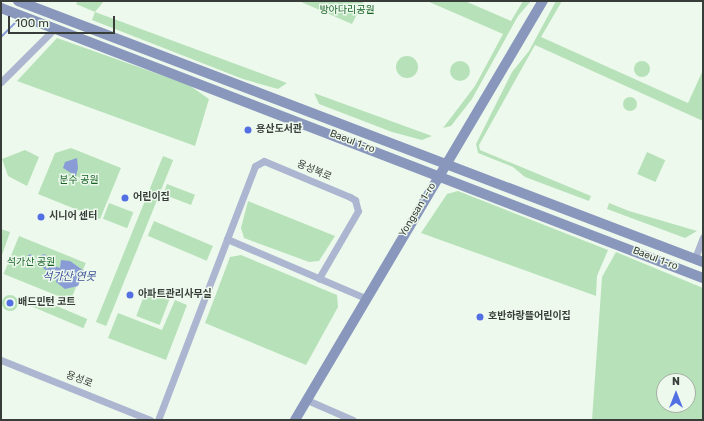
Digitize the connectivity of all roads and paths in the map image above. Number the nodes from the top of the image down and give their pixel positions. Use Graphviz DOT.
graph roads {
  1 [pos="18,1"];
  2 [pos="543,1"];
  3 [pos="1,8"];
  4 [pos="52,28"];
  5 [pos="1,82"];
  6 [pos="447,162"];
  7 [pos="440,175"];
  8 [pos="703,237"];
  9 [pos="227,239"];
  10 [pos="699,260"];
  11 [pos="319,278"];
  12 [pos="703,278"];
  13 [pos="365,298"];
  14 [pos="1,360"];
  15 [pos="306,400"];
  16 [pos="150,420"];
  17 [pos="158,420"];
  18 [pos="295,420"];
  19 [pos="353,420"];
  1 -- 6 [label="main road, Baeul 1-ro"];
  2 -- 6 [label="main road, Yongsan 1-ro"];
  3 -- 4 [label="main road, Baeul 1-ro"];
  4 -- 5 [label="street"];
  4 -- 7 [label="main road, Baeul 1-ro"];
  6 -- 7 [label="main road, Yongsan 1-ro"];
  6 -- 10 [label="main road, Baeul 1-ro"];
  7 -- 12 [label="main road, Baeul 1-ro"];
  7 -- 13 [label="main road, Yongsan 1-ro"];
  8 -- 10 [label="street"];
  9 -- 11 [label="street"];
  9 -- 11 [label="street, 용성북로"];
  9 -- 17 [label="street, 용성북로"];
  11 -- 13 [label="street"];
  13 -- 15 [label="main road, Yongsan 1-ro"];
  14 -- 16 [label="street, 용성로"];
  15 -- 18 [label="main road, Yongsan 1-ro"];
  15 -- 19 [label="street"];
}
